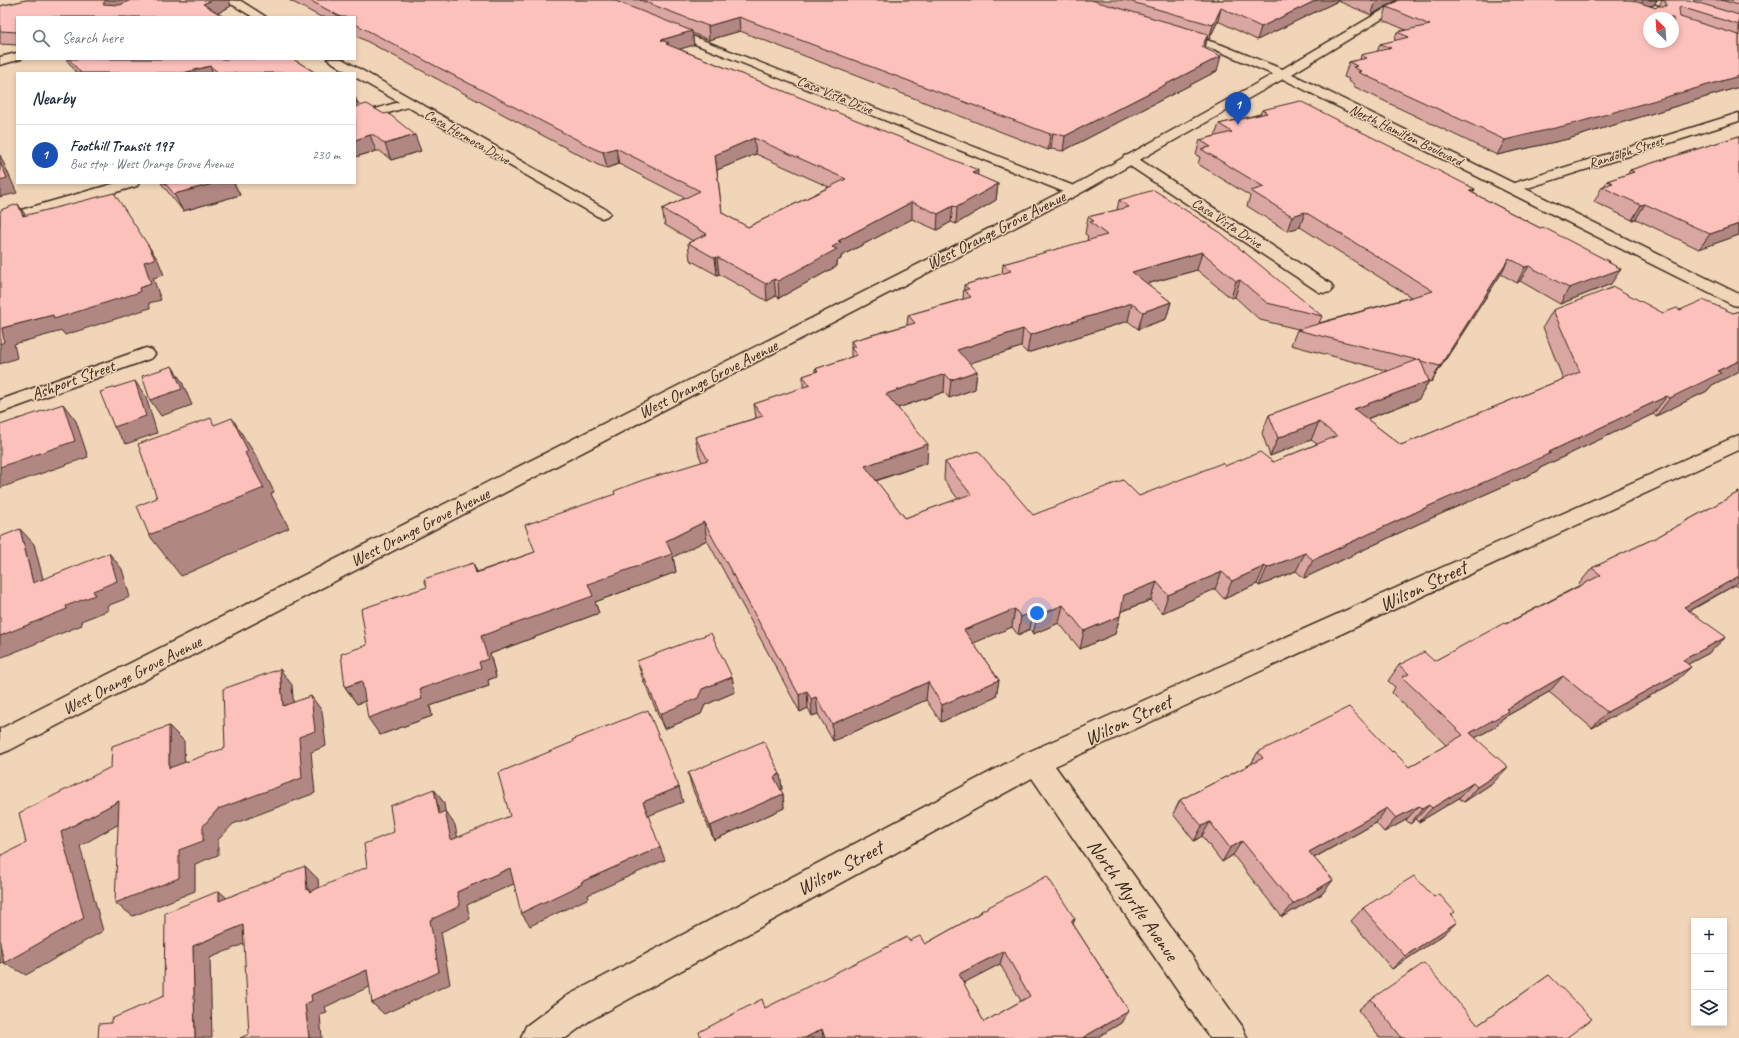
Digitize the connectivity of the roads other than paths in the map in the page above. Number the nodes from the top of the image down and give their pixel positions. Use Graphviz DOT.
graph roads {
  1 [pos="224,0"];
  2 [pos="1408,0"];
  3 [pos="1690,1"];
  4 [pos="1653,5"];
  5 [pos="1672,6"];
  6 [pos="259,16"];
  7 [pos="654,24"];
  8 [pos="1739,27"];
  9 [pos="1169,31"];
  10 [pos="335,60"];
  11 [pos="355,72"];
  12 [pos="356,72"];
  13 [pos="1283,74"];
  14 [pos="408,103"];
  15 [pos="1739,117"];
  16 [pos="356,118"];
  17 [pos="1129,158"];
  18 [pos="124,184"];
  19 [pos="1513,188"];
  20 [pos="86,189"];
  21 [pos="1074,191"];
  22 [pos="602,213"];
  23 [pos="0,221"];
  24 [pos="1325,288"];
  25 [pos="1739,301"];
  26 [pos="146,354"];
  27 [pos="0,407"];
  28 [pos="1739,442"];
  29 [pos="0,742"];
  30 [pos="1036,762"];
  31 [pos="538,1038"];
  32 [pos="1230,1038"];
  1 -- 6 [label="street"];
  2 -- 13 [label="street, West Orange Grove Avenue"];
  3 -- 5 [label="street"];
  4 -- 5 [label="street"];
  5 -- 8 [label="street"];
  7 -- 21 [label="street, Casa Vista Drive"];
  9 -- 13 [label="street, North Hamilton Boulevard"];
  10 -- 11 [label="street, Casa Hermosa Drive"];
  12 -- 14 [label="street, Casa Hermosa Drive"];
  13 -- 17 [label="street, West Orange Grove Avenue"];
  13 -- 19 [label="street, North Hamilton Boulevard"];
  14 -- 16 [label="street"];
  14 -- 22 [label="street, Casa Hermosa Drive"];
  15 -- 19 [label="street, Randolph Street"];
  17 -- 21 [label="street, West Orange Grove Avenue"];
  17 -- 24 [label="street, Casa Vista Drive"];
  18 -- 20 [label="street"];
  19 -- 25 [label="street, North Hamilton Boulevard"];
  20 -- 23 [label="street"];
  21 -- 29 [label="street, West Orange Grove Avenue"];
  26 -- 27 [label="street, Ashport Street"];
  28 -- 30 [label="street, Wilson Street"];
  30 -- 31 [label="street, Wilson Street"];
  30 -- 32 [label="street, North Myrtle Avenue"];
}
